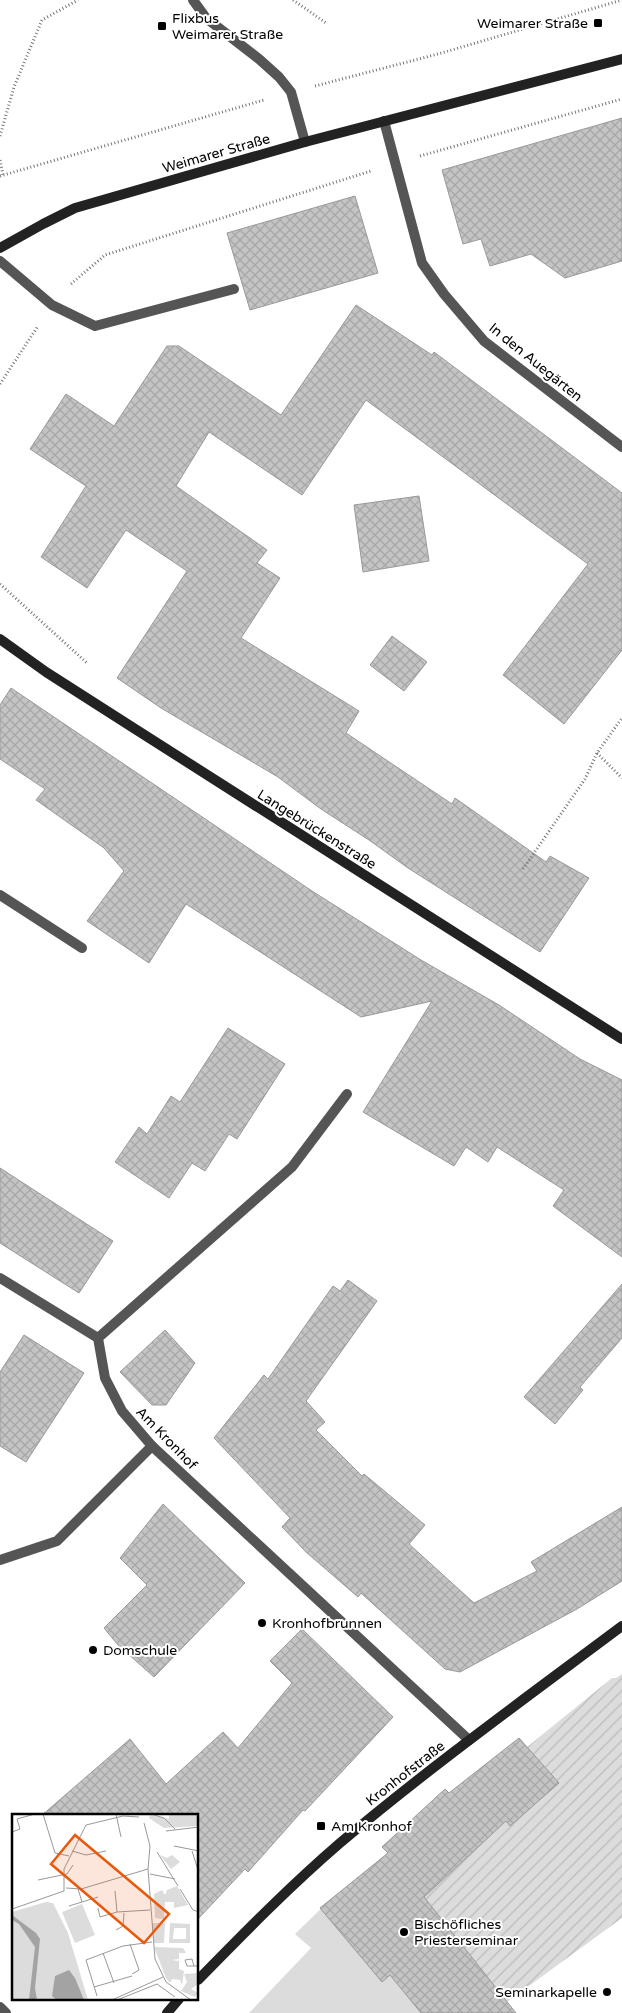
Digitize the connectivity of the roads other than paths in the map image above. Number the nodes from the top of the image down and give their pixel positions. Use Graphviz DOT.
graph roads {
  1 [pos="193,0"];
  2 [pos="622,59"];
  3 [pos="384,121"];
  4 [pos="306,142"];
  5 [pos="0,248"];
  6 [pos="0,261"];
  7 [pos="234,289"];
  8 [pos="622,447"];
  9 [pos="0,639"];
  10 [pos="0,895"];
  11 [pos="82,948"];
  12 [pos="622,1039"];
  13 [pos="346,1094"];
  14 [pos="0,1278"];
  15 [pos="98,1338"];
  16 [pos="152,1446"];
  17 [pos="0,1560"];
  18 [pos="622,1626"];
  19 [pos="469,1740"];
  20 [pos="199,1979"];
  21 [pos="179,2000"];
  22 [pos="0,2007"];
  23 [pos="6,2013"];
  24 [pos="167,2013"];
  1 -- 4 [label="street"];
  2 -- 3 [label="street, Weimarer Straße"];
  3 -- 4 [label="street, Weimarer Straße"];
  3 -- 8 [label="street, In den Auegärten"];
  4 -- 5 [label="street, Weimarer Straße"];
  6 -- 7 [label="street"];
  9 -- 12 [label="street, Langebrückenstraße"];
  10 -- 11 [label="street"];
  13 -- 15 [label="street"];
  14 -- 15 [label="street"];
  15 -- 16 [label="street, Am Kronhof"];
  16 -- 17 [label="street"];
  16 -- 19 [label="street, Am Kronhof"];
  18 -- 19 [label="street, Kronhofstraße"];
  19 -- 20 [label="street, Kronhofstraße"];
  21 -- 24 [label="street"];
  22 -- 23 [label="street"];
}
